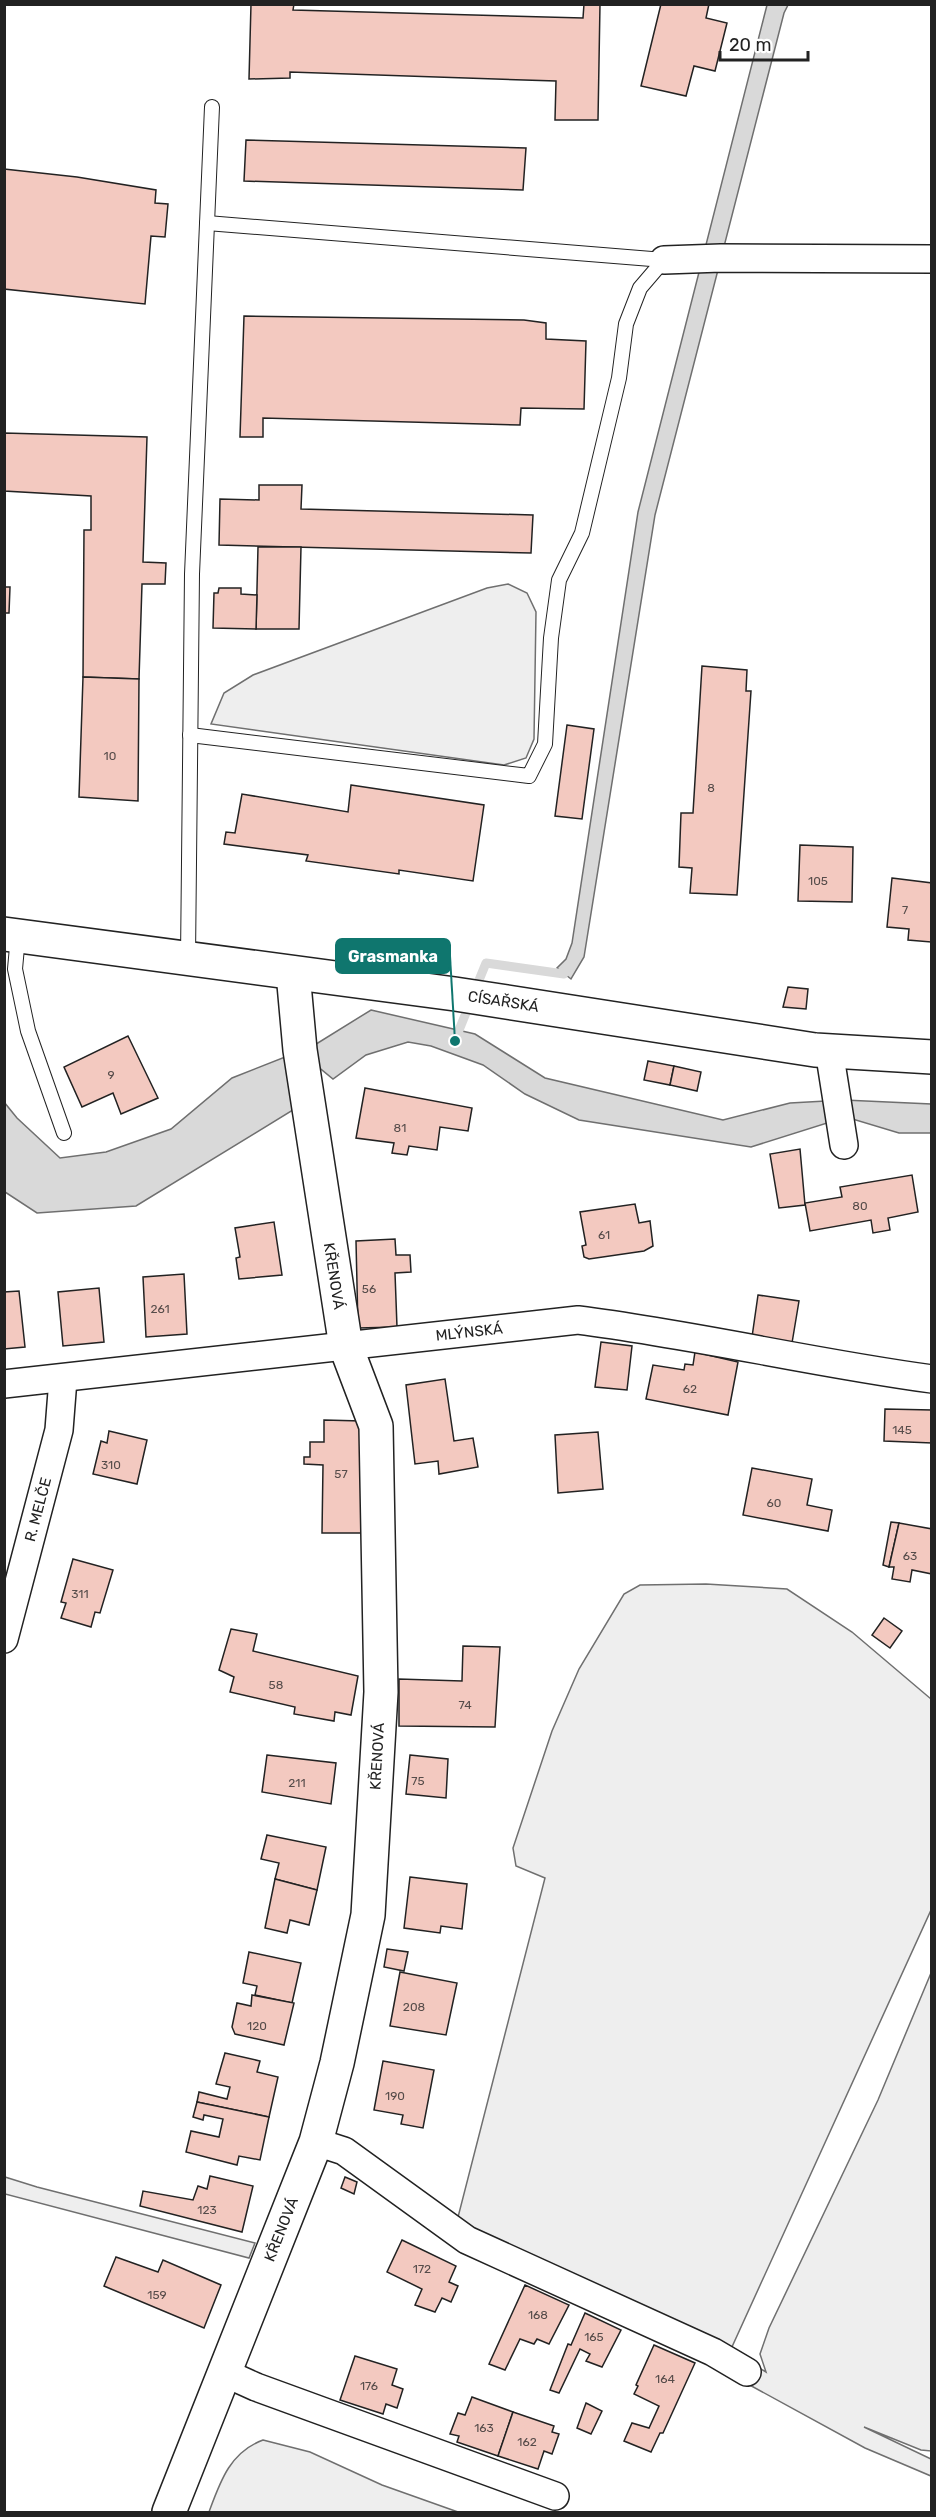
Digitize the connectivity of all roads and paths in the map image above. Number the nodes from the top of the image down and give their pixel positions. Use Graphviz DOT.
graph roads {
  1 [pos="212,107"];
  2 [pos="207,223"];
  3 [pos="932,259"];
  4 [pos="664,260"];
  5 [pos="190,735"];
  6 [pos="11,935"];
  7 [pos="188,960"];
  8 [pos="293,974"];
  9 [pos="829,1050"];
  10 [pos="932,1057"];
  11 [pos="64,1133"];
  12 [pos="844,1145"];
  13 [pos="346,1347"];
  14 [pos="63,1379"];
  15 [pos="932,1379"];
  16 [pos="4,1384"];
  17 [pos="4,1639"];
  18 [pos="316,2142"];
  19 [pos="747,2372"];
  20 [pos="225,2373"];
  21 [pos="555,2496"];
  22 [pos="169,2512"];
  1 -- 2 [label="lane"];
  2 -- 4 [label="lane"];
  2 -- 5 [label="lane"];
  3 -- 4 [label="street"];
  4 -- 5 [label="lane"];
  5 -- 7 [label="lane"];
  6 -- 7 [label="street, CÍSAŘSKÁ"];
  6 -- 11 [label="lane"];
  7 -- 8 [label="street, CÍSAŘSKÁ"];
  8 -- 9 [label="street, CÍSAŘSKÁ"];
  8 -- 13 [label="street, KŘENOVÁ"];
  9 -- 10 [label="street, CÍSAŘSKÁ"];
  9 -- 12 [label="street"];
  13 -- 14 [label="street, MLÝNSKÁ"];
  13 -- 15 [label="street, MLÝNSKÁ"];
  13 -- 18 [label="street, KŘENOVÁ"];
  14 -- 16 [label="street, MLÝNSKÁ"];
  14 -- 17 [label="street, R. MELČE"];
  18 -- 19 [label="street"];
  18 -- 20 [label="street, KŘENOVÁ"];
  20 -- 21 [label="street"];
  20 -- 22 [label="street, KŘENOVÁ"];
}
